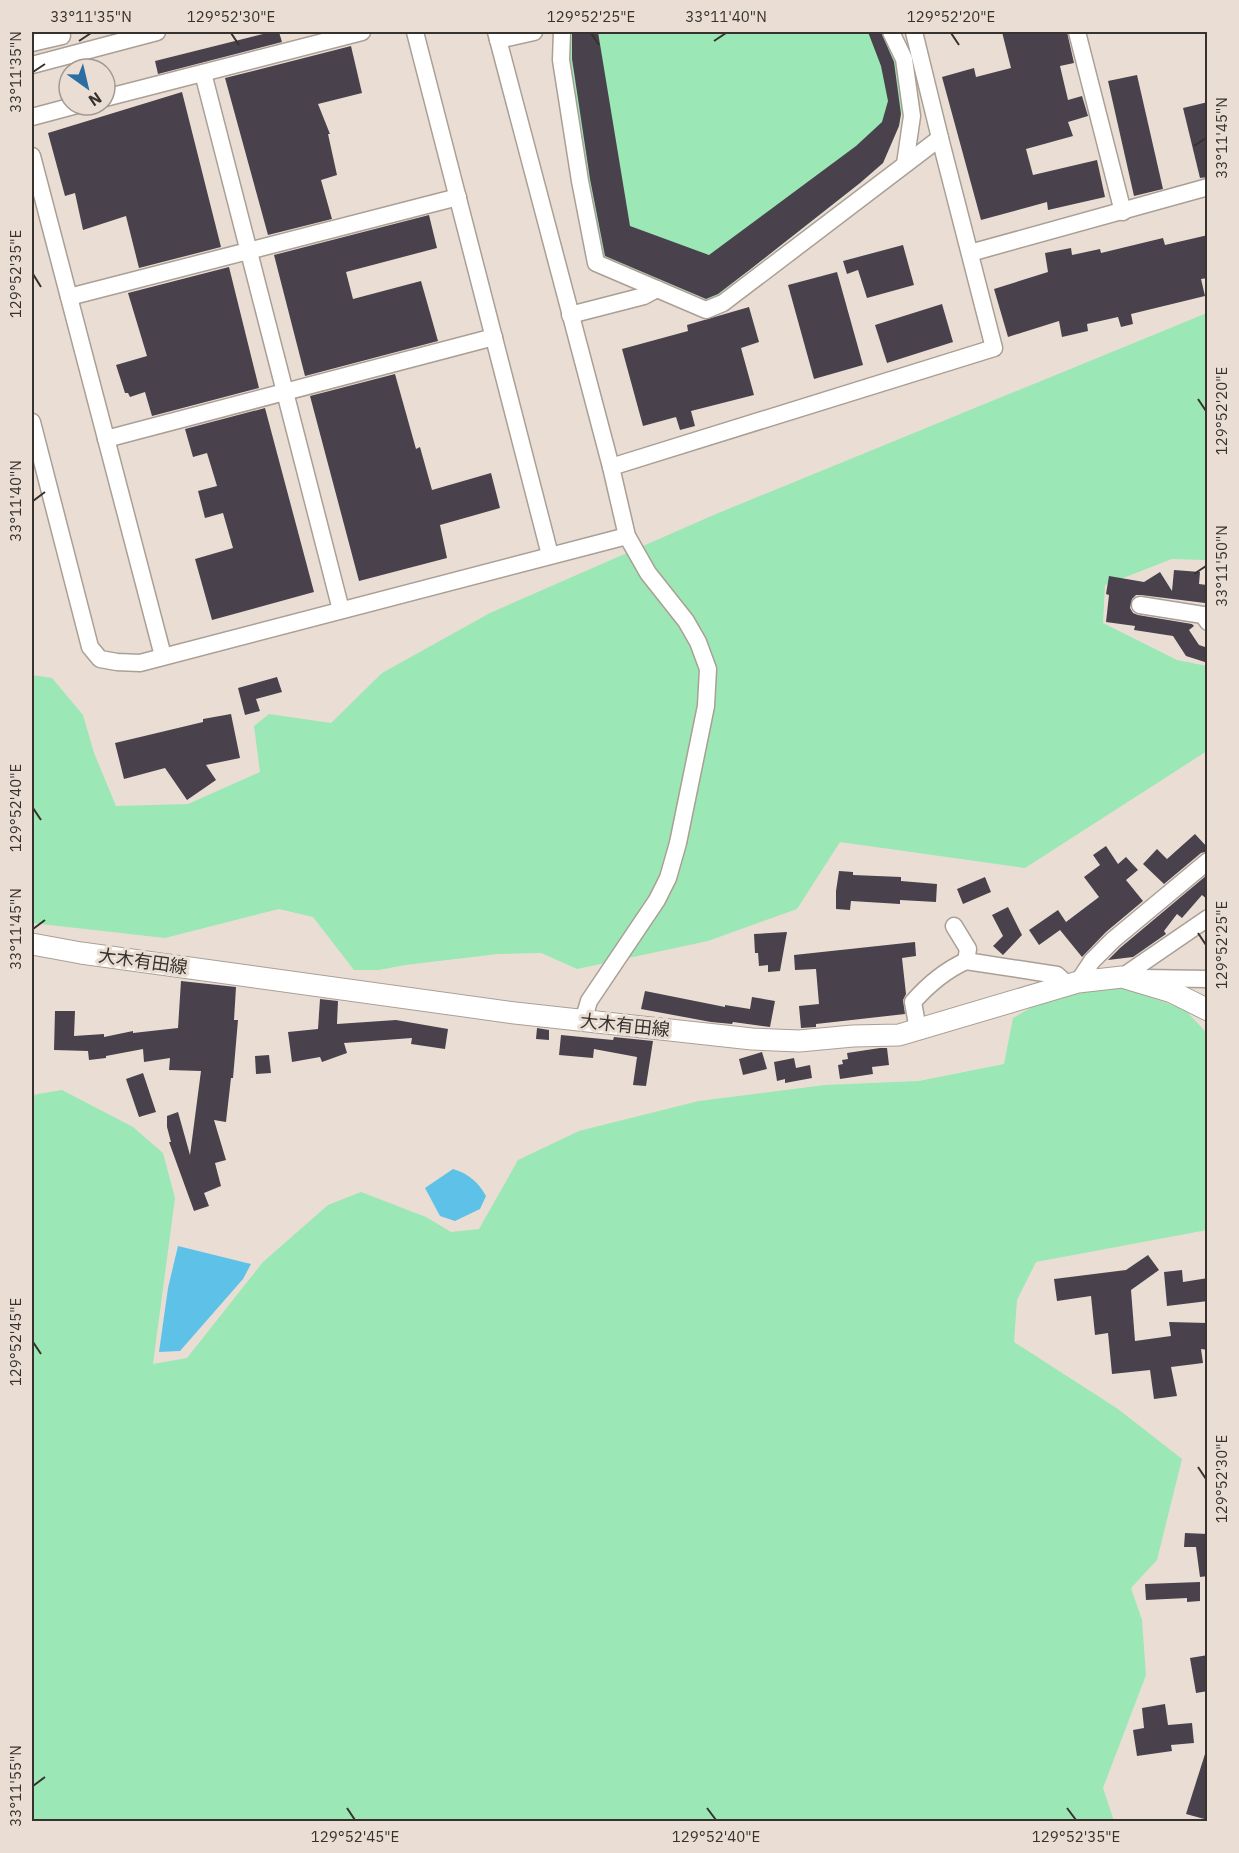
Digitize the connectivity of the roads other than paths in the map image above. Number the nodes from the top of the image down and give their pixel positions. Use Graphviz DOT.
graph roads {
  1 [pos="158,32"];
  2 [pos="362,32"];
  3 [pos="415,32"];
  4 [pos="534,32"];
  5 [pos="562,32"];
  6 [pos="891,32"];
  7 [pos="914,32"];
  8 [pos="1077,32"];
  9 [pos="62,34"];
  10 [pos="497,36"];
  11 [pos="32,43"];
  12 [pos="70,55"];
  13 [pos="32,65"];
  14 [pos="203,73"];
  15 [pos="117,95"];
  16 [pos="57,110"];
  17 [pos="32,117"];
  18 [pos="939,138"];
  19 [pos="32,156"];
  20 [pos="905,164"];
  21 [pos="1208,187"];
  22 [pos="458,197"];
  23 [pos="1123,212"];
  24 [pos="249,250"];
  25 [pos="970,253"];
  26 [pos="657,289"];
  27 [pos="69,297"];
  28 [pos="570,315"];
  29 [pos="494,337"];
  30 [pos="285,391"];
  31 [pos="32,422"];
  32 [pos="106,439"];
  33 [pos="611,467"];
  34 [pos="627,536"];
  35 [pos="550,555"];
  36 [pos="1140,605"];
  37 [pos="341,610"];
  38 [pos="1208,622"];
  39 [pos="163,656"];
  40 [pos="1208,861"];
  41 [pos="1208,918"];
  42 [pos="954,926"];
  43 [pos="32,944"];
  44 [pos="966,962"];
  45 [pos="1122,977"];
  46 [pos="1208,980"];
  47 [pos="1073,983"];
  48 [pos="1208,1010"];
  49 [pos="583,1021"];
  50 [pos="918,1030"];
  1 -- 12 [label="street"];
  2 -- 14 [label="street"];
  3 -- 22 [label="street"];
  4 -- 10 [label="street"];
  5 -- 26 [label="street"];
  6 -- 20 [label="street"];
  7 -- 18 [label="street"];
  8 -- 23 [label="street"];
  9 -- 11 [label="street"];
  9 -- 12 [label="street"];
  10 -- 28 [label="street"];
  12 -- 13 [label="street"];
  14 -- 15 [label="street"];
  14 -- 24 [label="street"];
  16 -- 17 [label="street"];
  18 -- 20 [label="street"];
  18 -- 25 [label="street"];
  19 -- 27 [label="street"];
  20 -- 26 [label="street"];
  21 -- 23 [label="street"];
  22 -- 24 [label="street"];
  22 -- 29 [label="street"];
  23 -- 25 [label="street"];
  24 -- 27 [label="street"];
  24 -- 30 [label="street"];
  25 -- 33 [label="street"];
  26 -- 28 [label="street"];
  27 -- 32 [label="street"];
  28 -- 33 [label="street"];
  29 -- 30 [label="street"];
  29 -- 35 [label="street"];
  30 -- 32 [label="street"];
  30 -- 37 [label="street"];
  31 -- 39 [label="street"];
  32 -- 39 [label="street"];
  33 -- 34 [label="street"];
  34 -- 35 [label="street"];
  34 -- 49 [label="street"];
  35 -- 37 [label="street"];
  36 -- 38 [label="street"];
  37 -- 39 [label="street"];
  40 -- 47 [label="street"];
  41 -- 45 [label="street"];
  42 -- 44 [label="street"];
  43 -- 49 [label="main road, 大木有田線"];
  44 -- 47 [label="street"];
  44 -- 50 [label="street"];
  45 -- 46 [label="street"];
  45 -- 47 [label="main road, 大木有田線"];
  45 -- 48 [label="main road, 大木有田線"];
  47 -- 50 [label="main road, 大木有田線"];
  49 -- 50 [label="main road, 大木有田線"];
}
